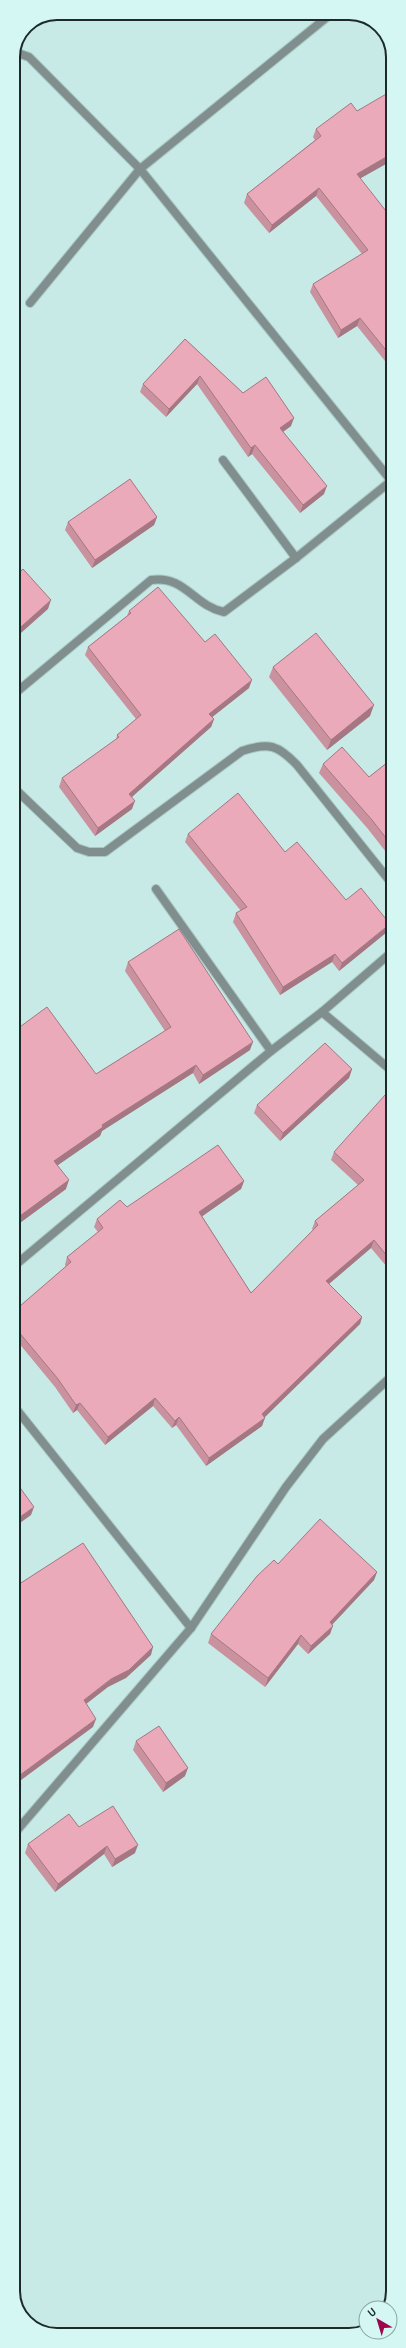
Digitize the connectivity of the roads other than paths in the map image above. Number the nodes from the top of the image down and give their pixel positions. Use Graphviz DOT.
graph roads {
  1 [pos="323,20"];
  2 [pos="20,54"];
  3 [pos="140,169"];
  4 [pos="30,303"];
  5 [pos="223,460"];
  6 [pos="386,475"];
  7 [pos="386,487"];
  8 [pos="296,558"];
  9 [pos="20,690"];
  10 [pos="20,794"];
  11 [pos="386,876"];
  12 [pos="156,890"];
  13 [pos="386,957"];
  14 [pos="322,1012"];
  15 [pos="271,1051"];
  16 [pos="386,1066"];
  17 [pos="20,1261"];
  18 [pos="386,1382"];
  19 [pos="20,1415"];
  20 [pos="191,1628"];
  21 [pos="20,1827"];
  1 -- 3 [label="street"];
  2 -- 3 [label="street"];
  3 -- 4 [label="street"];
  3 -- 6 [label="street"];
  5 -- 8 [label="street"];
  7 -- 8 [label="street"];
  8 -- 9 [label="street"];
  10 -- 11 [label="street"];
  12 -- 15 [label="street"];
  13 -- 14 [label="street"];
  14 -- 15 [label="street"];
  14 -- 16 [label="street"];
  15 -- 17 [label="street"];
  18 -- 20 [label="street"];
  19 -- 20 [label="street"];
  20 -- 21 [label="street"];
}
